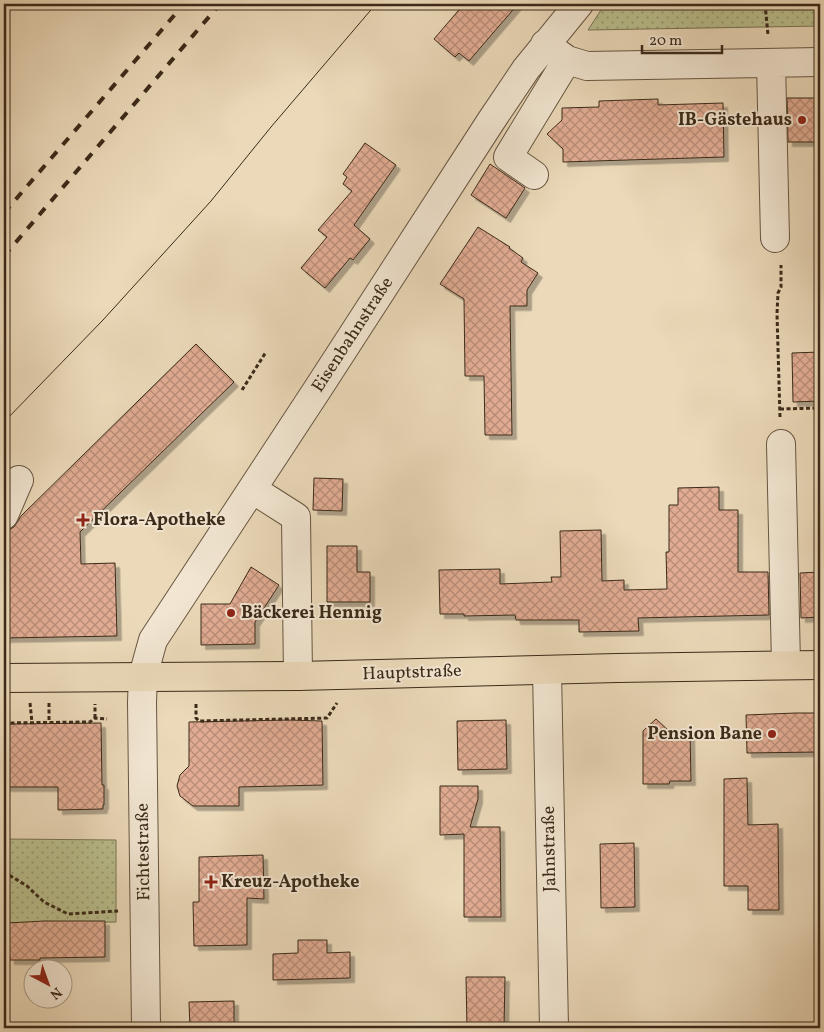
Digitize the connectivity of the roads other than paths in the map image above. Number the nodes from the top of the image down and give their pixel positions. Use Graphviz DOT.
graph roads {
  1 [pos="579,4"];
  2 [pos="545,44"];
  3 [pos="567,60"];
  4 [pos="820,62"];
  5 [pos="771,63"];
  6 [pos="480,138"];
  7 [pos="508,157"];
  8 [pos="534,175"];
  9 [pos="775,238"];
  10 [pos="781,444"];
  11 [pos="19,480"];
  12 [pos="252,489"];
  13 [pos="4,515"];
  14 [pos="786,664"];
  15 [pos="820,665"];
  16 [pos="547,670"];
  17 [pos="143,676"];
  18 [pos="298,676"];
  19 [pos="4,678"];
  20 [pos="146,1028"];
  21 [pos="554,1028"];
  1 -- 2 [label="street, Eisenbahnstraße"];
  2 -- 3 [label="street"];
  2 -- 6 [label="street, Eisenbahnstraße"];
  3 -- 5 [label="street"];
  3 -- 7 [label="street"];
  4 -- 5 [label="street"];
  5 -- 9 [label="street"];
  6 -- 7 [label="street"];
  6 -- 12 [label="street, Eisenbahnstraße"];
  7 -- 8 [label="street"];
  10 -- 14 [label="street"];
  11 -- 13 [label="street"];
  12 -- 17 [label="street, Eisenbahnstraße"];
  12 -- 18 [label="street"];
  14 -- 15 [label="main road, Hauptstraße"];
  14 -- 16 [label="main road, Hauptstraße"];
  16 -- 18 [label="main road, Hauptstraße"];
  16 -- 21 [label="street, Jahnstraße"];
  17 -- 18 [label="main road, Hauptstraße"];
  17 -- 19 [label="main road, Hauptstraße"];
  17 -- 20 [label="street, Fichtestraße"];
}
